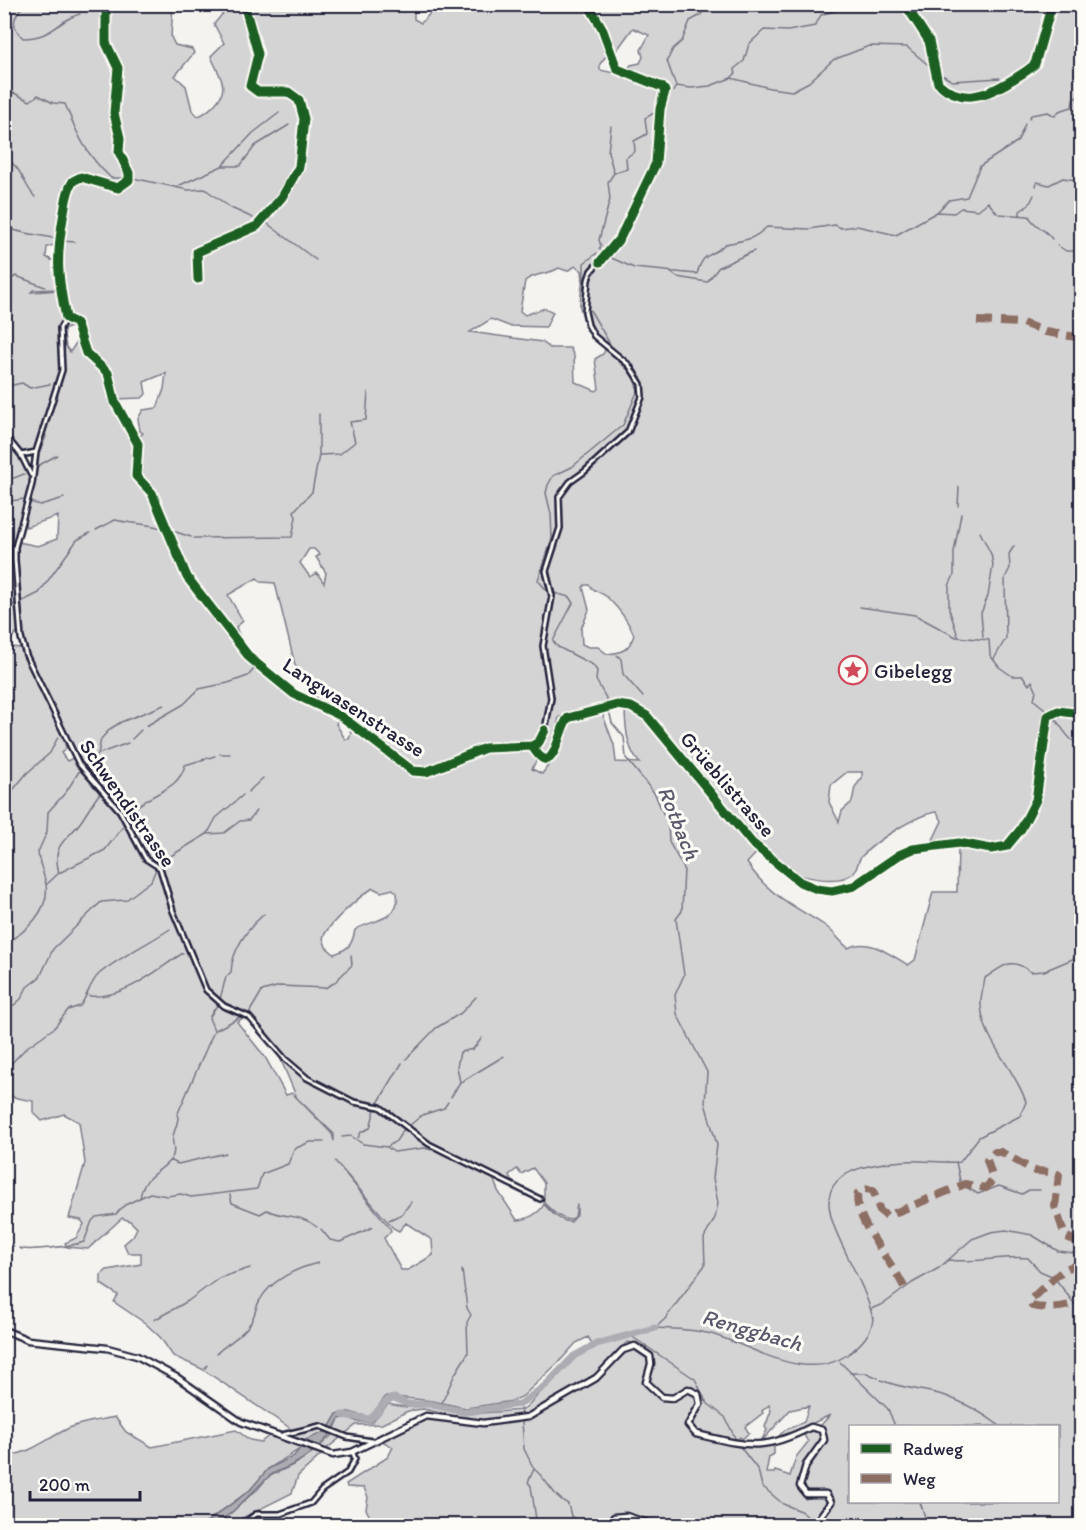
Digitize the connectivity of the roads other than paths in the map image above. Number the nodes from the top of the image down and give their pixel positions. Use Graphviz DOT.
graph roads {
  1 [pos="106,4"];
  2 [pos="588,4"];
  3 [pos="905,4"];
  4 [pos="1052,4"];
  5 [pos="66,318"];
  6 [pos="4,434"];
  7 [pos="36,452"];
  8 [pos="21,455"];
  9 [pos="31,475"];
  10 [pos="1082,714"];
  11 [pos="532,746"];
  12 [pos="540,1199"];
  13 [pos="4,1330"];
  14 [pos="282,1435"];
  15 [pos="372,1442"];
  16 [pos="352,1452"];
  17 [pos="814,1524"];
  18 [pos="240,1526"];
  19 [pos="608,1526"];
  20 [pos="657,1526"];
  1 -- 5 [label="street"];
  2 -- 11 [label="street"];
  3 -- 4 [label="street"];
  5 -- 7 [label="street"];
  5 -- 11 [label="street, Langwasenstrasse"];
  6 -- 8 [label="street"];
  7 -- 8 [label="street"];
  7 -- 9 [label="street, Schwendistrasse"];
  8 -- 9 [label="street"];
  9 -- 12 [label="street, Schwendistrasse"];
  10 -- 11 [label="street, Grüeblistrasse"];
  13 -- 14 [label="street"];
  14 -- 15 [label="street"];
  14 -- 16 [label="street"];
  15 -- 16 [label="street"];
  15 -- 17 [label="street"];
  16 -- 18 [label="street"];
  19 -- 20 [label="street"];
}
